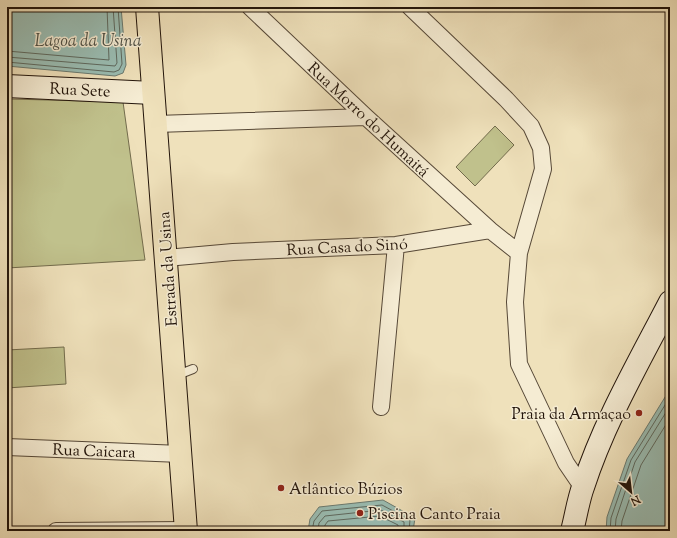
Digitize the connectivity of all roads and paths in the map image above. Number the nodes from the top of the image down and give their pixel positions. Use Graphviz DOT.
graph roads {
  1 [pos="147,7"];
  2 [pos="250,7"];
  3 [pos="410,7"];
  4 [pos="7,86"];
  5 [pos="153,93"];
  6 [pos="366,117"];
  7 [pos="156,124"];
  8 [pos="490,230"];
  9 [pos="396,245"];
  10 [pos="520,253"];
  11 [pos="166,258"];
  12 [pos="670,302"];
  13 [pos="381,407"];
  14 [pos="7,447"];
  15 [pos="181,454"];
  16 [pos="583,488"];
  17 [pos="56,531"];
  18 [pos="186,531"];
  19 [pos="572,531"];
  1 -- 5 [label="main road, Estrada da Usina"];
  2 -- 6 [label="street, Rua Morro do Humaitá"];
  3 -- 10 [label="street"];
  4 -- 5 [label="street, Rua Sete"];
  5 -- 7 [label="main road, Estrada da Usina"];
  6 -- 7 [label="street"];
  6 -- 8 [label="street, Rua Morro do Humaitá"];
  7 -- 11 [label="main road, Estrada da Usina"];
  8 -- 9 [label="street, Rua Casa do Sinó"];
  8 -- 10 [label="street"];
  9 -- 11 [label="street, Rua Casa do Sinó"];
  9 -- 13 [label="street"];
  10 -- 16 [label="street"];
  11 -- 15 [label="main road, Estrada da Usina"];
  12 -- 16 [label="street"];
  14 -- 15 [label="street, Rua Caicara"];
  15 -- 18 [label="main road, Estrada da Usina"];
  16 -- 19 [label="street"];
  17 -- 18 [label="street"];
}
